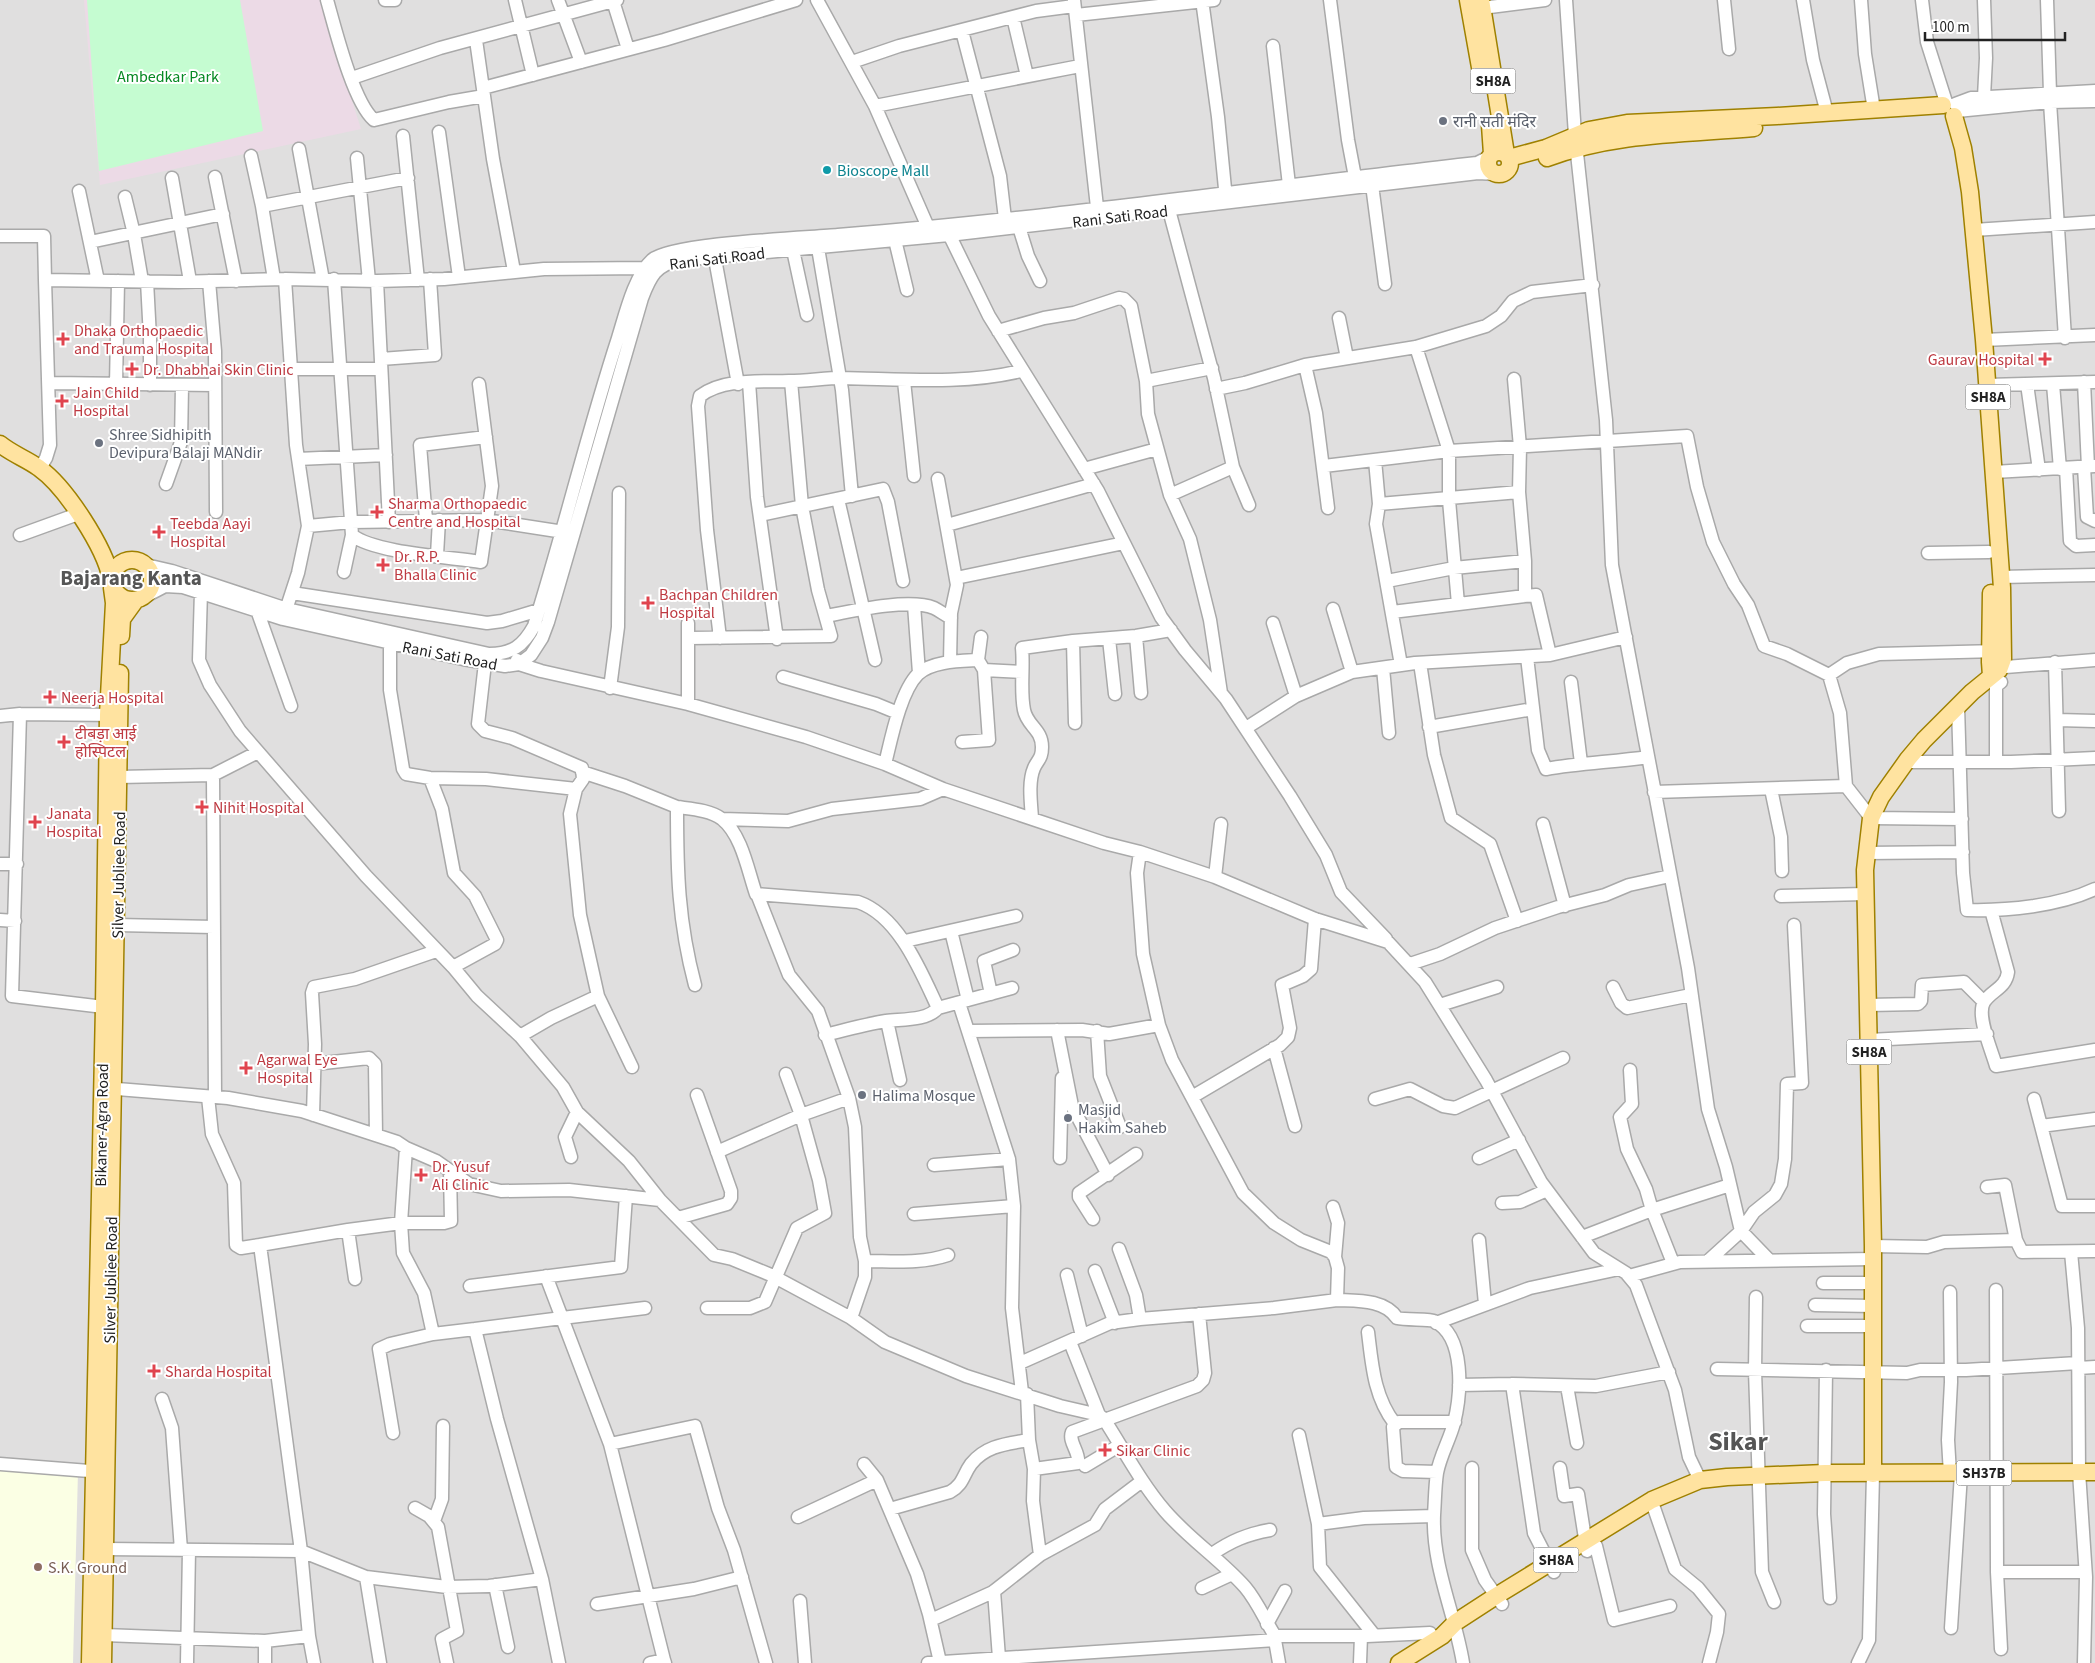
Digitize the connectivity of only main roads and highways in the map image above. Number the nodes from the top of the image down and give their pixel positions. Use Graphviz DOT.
graph roads {
  1 [pos="1477,3"];
  2 [pos="1949,110"];
  3 [pos="1577,141"];
  4 [pos="0,444"];
  5 [pos="98,544"];
  6 [pos="128,560"];
  7 [pos="112,584"];
  8 [pos="139,599"];
  9 [pos="1996,651"];
  10 [pos="114,715"];
  11 [pos="110,1008"];
  12 [pos="100,1472"];
  13 [pos="2087,1472"];
  14 [pos="1873,1474"];
  15 [pos="1674,1491"];
  16 [pos="1590,1546"];
  17 [pos="90,1663"];
  18 [pos="103,1663"];
  19 [pos="1399,1663"];
  1 -- 3 [label="main road, SH8A"];
  2 -- 3 [label="main road"];
  2 -- 3 [label="main road"];
  2 -- 9 [label="main road, SH8A"];
  2 -- 9 [label="main road, SH8A"];
  4 -- 5 [label="main road"];
  5 -- 6 [label="main road"];
  5 -- 7 [label="main road"];
  6 -- 7 [label="main road"];
  6 -- 8 [label="main road"];
  7 -- 8 [label="main road"];
  7 -- 10 [label="main road"];
  8 -- 10 [label="main road, Silver Jubliee Road"];
  9 -- 14 [label="main road, SH8A"];
  10 -- 11 [label="main road"];
  10 -- 11 [label="main road, Silver Jubliee Road"];
  11 -- 12 [label="main road, Silver Jubliee Road"];
  12 -- 17 [label="main road"];
  12 -- 18 [label="main road, Silver Jubliee Road"];
  13 -- 14 [label="main road, SH37B"];
  14 -- 15 [label="main road, SH8A"];
  15 -- 16 [label="main road, SH8A"];
  15 -- 16 [label="main road, SH8A"];
  16 -- 19 [label="main road, SH8A"];
}
